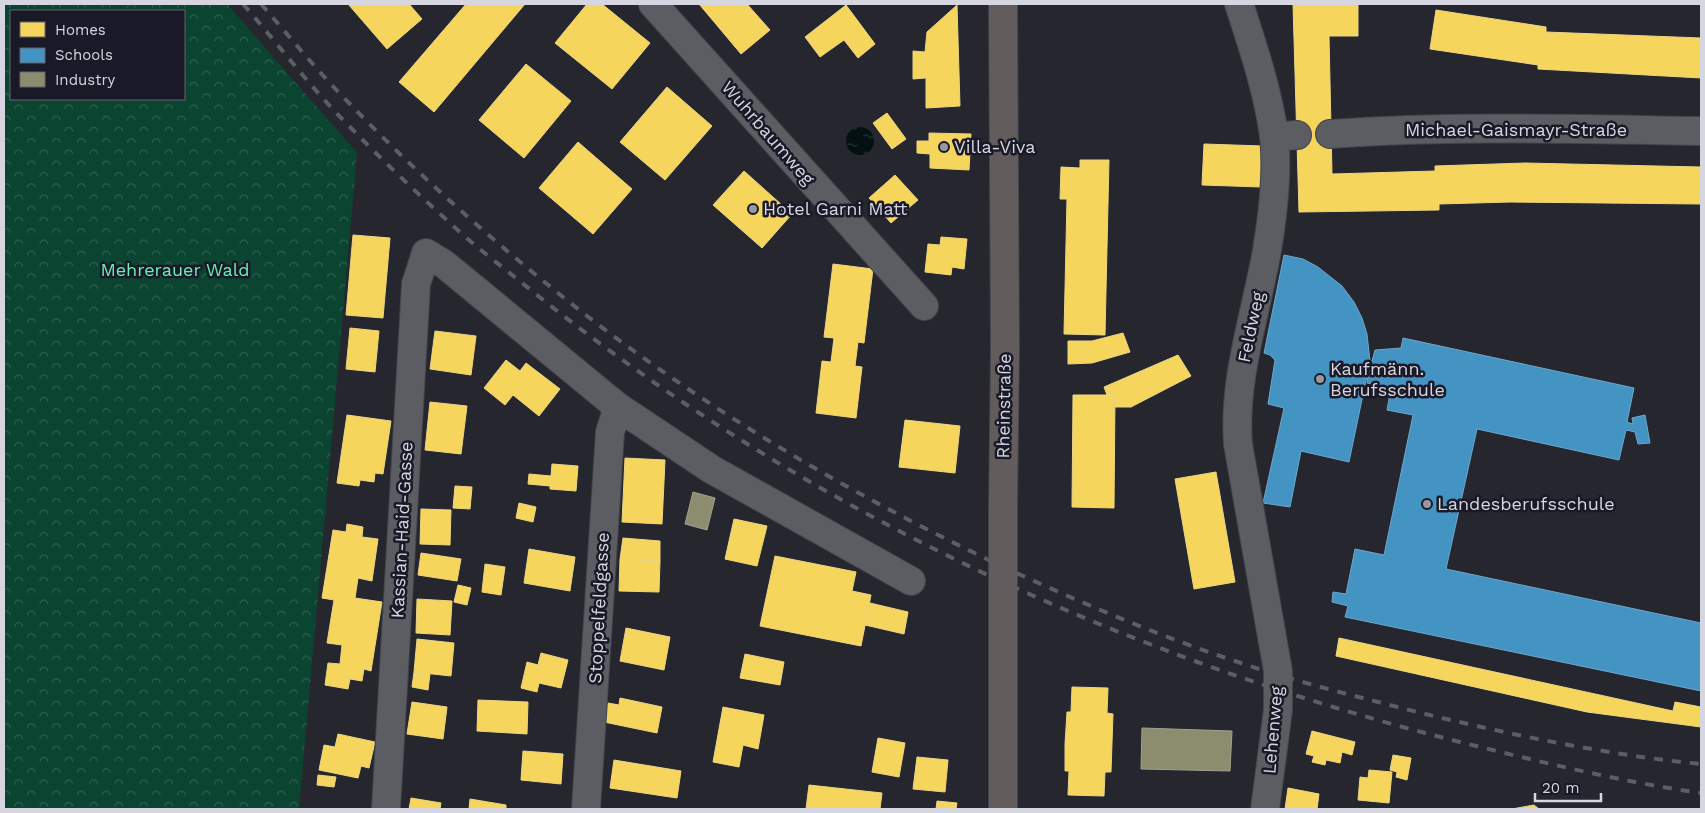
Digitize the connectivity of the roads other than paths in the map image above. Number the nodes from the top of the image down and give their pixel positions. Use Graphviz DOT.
graph roads {
  1 [pos="653,4"];
  2 [pos="1003,4"];
  3 [pos="1239,4"];
  4 [pos="1701,131"];
  5 [pos="1330,134"];
  6 [pos="924,306"];
  7 [pos="618,407"];
  8 [pos="911,581"];
  9 [pos="1275,651"];
  10 [pos="386,809"];
  11 [pos="586,809"];
  12 [pos="1003,809"];
  13 [pos="1265,809"];
  1 -- 6 [label="street, Wuhrbaumweg"];
  2 -- 12 [label="main road, Rheinstraße"];
  3 -- 9 [label="street, Feldweg"];
  4 -- 5 [label="street, Michael-Gaismayr-Straße"];
  7 -- 8 [label="street"];
  7 -- 10 [label="street, Kassian-Haid-Gasse"];
  7 -- 11 [label="street, Stoppelfeldgasse"];
  9 -- 13 [label="street, Lehenweg"];
}
